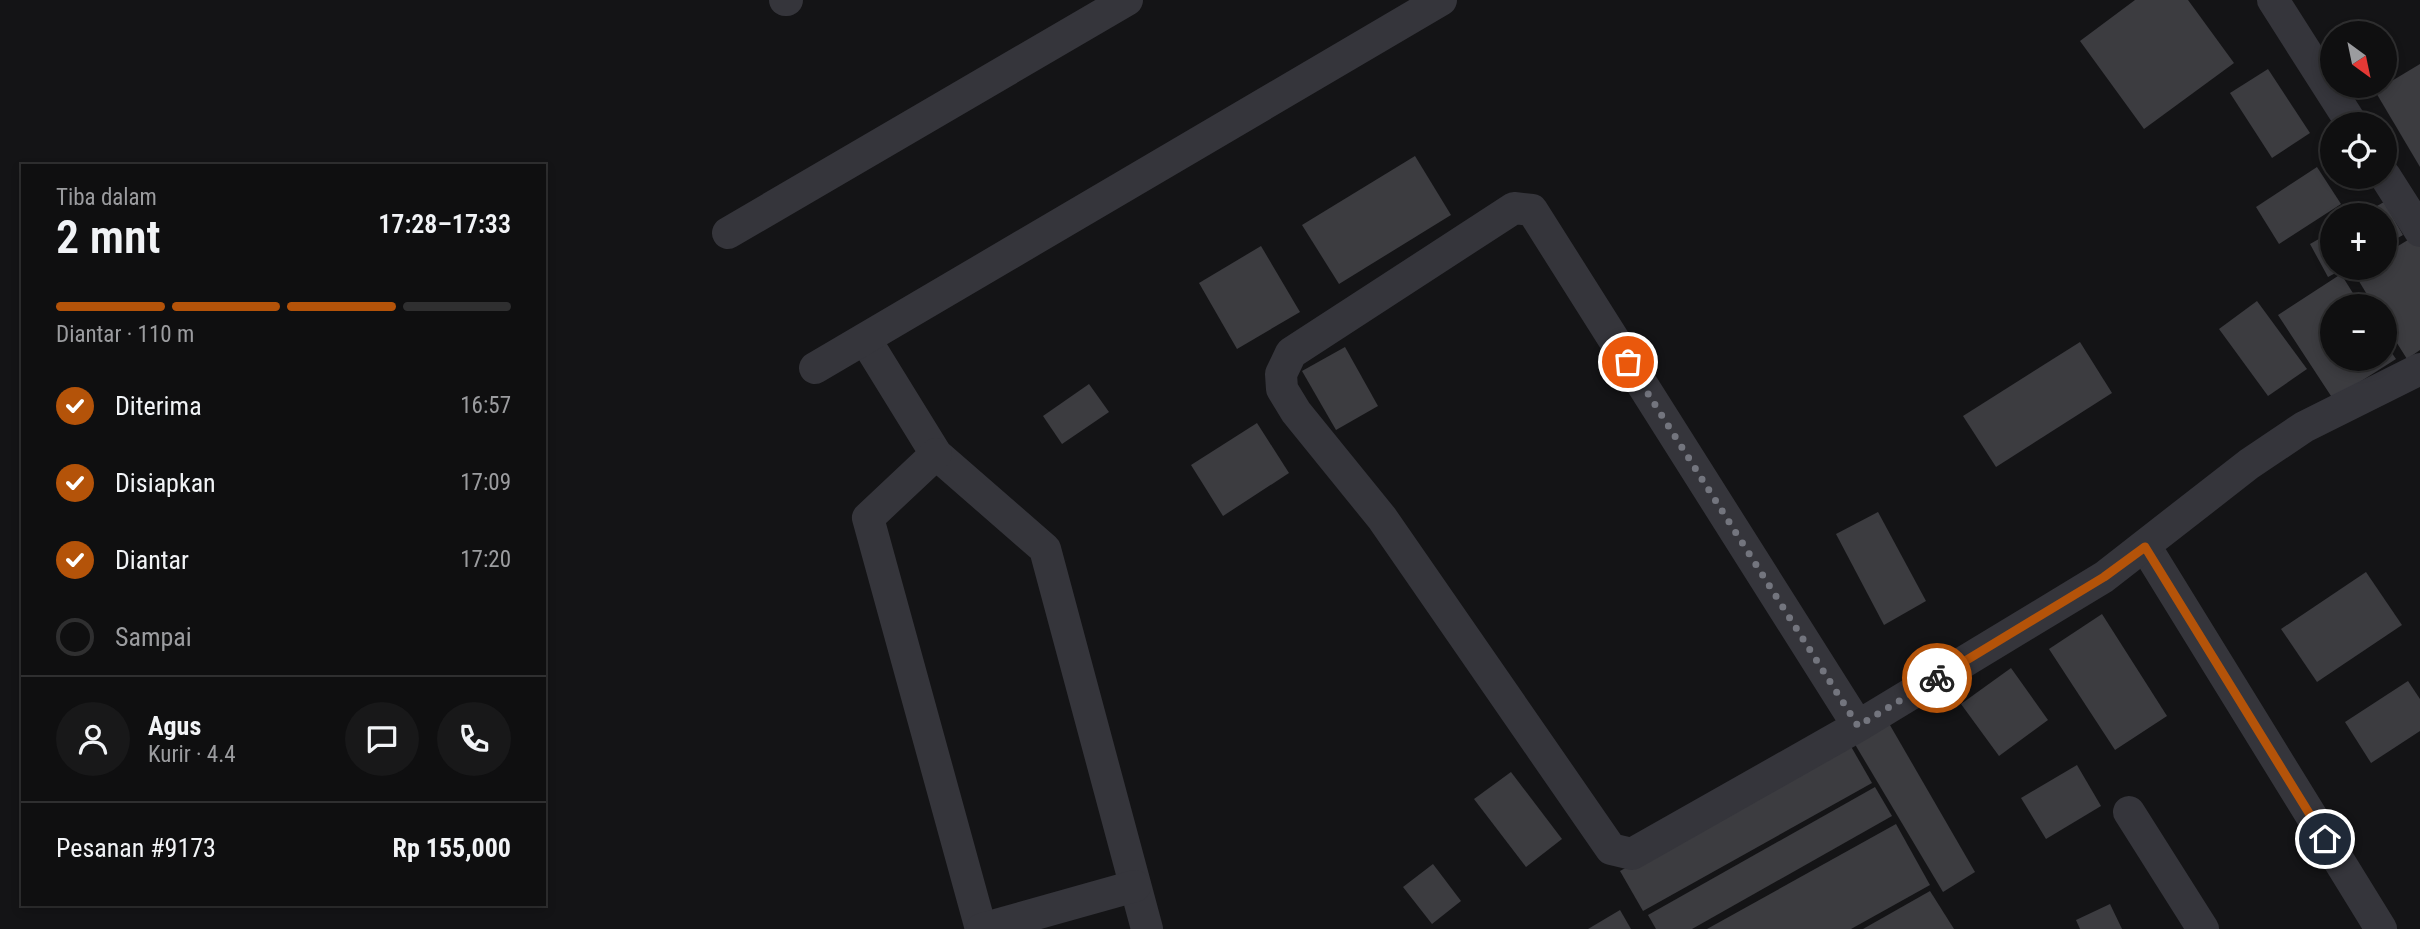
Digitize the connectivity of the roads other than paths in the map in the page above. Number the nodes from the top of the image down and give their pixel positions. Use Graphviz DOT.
graph roads {
  1 [pos="1127,0"];
  2 [pos="1441,0"];
  3 [pos="2273,0"];
  4 [pos="2344,112"];
  5 [pos="2393,189"];
  6 [pos="2420,231"];
  7 [pos="728,233"];
  8 [pos="865,339"];
  9 [pos="815,368"];
  10 [pos="2420,369"];
  11 [pos="936,454"];
  12 [pos="2145,547"];
  13 [pos="1858,726"];
  14 [pos="2129,812"];
  15 [pos="1135,886"];
  16 [pos="982,929"];
  17 [pos="1147,929"];
  18 [pos="2203,929"];
  19 [pos="2381,929"];
  1 -- 7 [label="street"];
  2 -- 8 [label="street"];
  3 -- 4 [label="street"];
  5 -- 6 [label="street"];
  8 -- 9 [label="street"];
  8 -- 11 [label="street"];
  10 -- 12 [label="street"];
  11 -- 15 [label="street"];
  11 -- 16 [label="street"];
  12 -- 13 [label="street"];
  12 -- 19 [label="street"];
  13 -- 13 [label="street"];
  14 -- 18 [label="street"];
  15 -- 16 [label="street"];
  15 -- 17 [label="street"];
}
